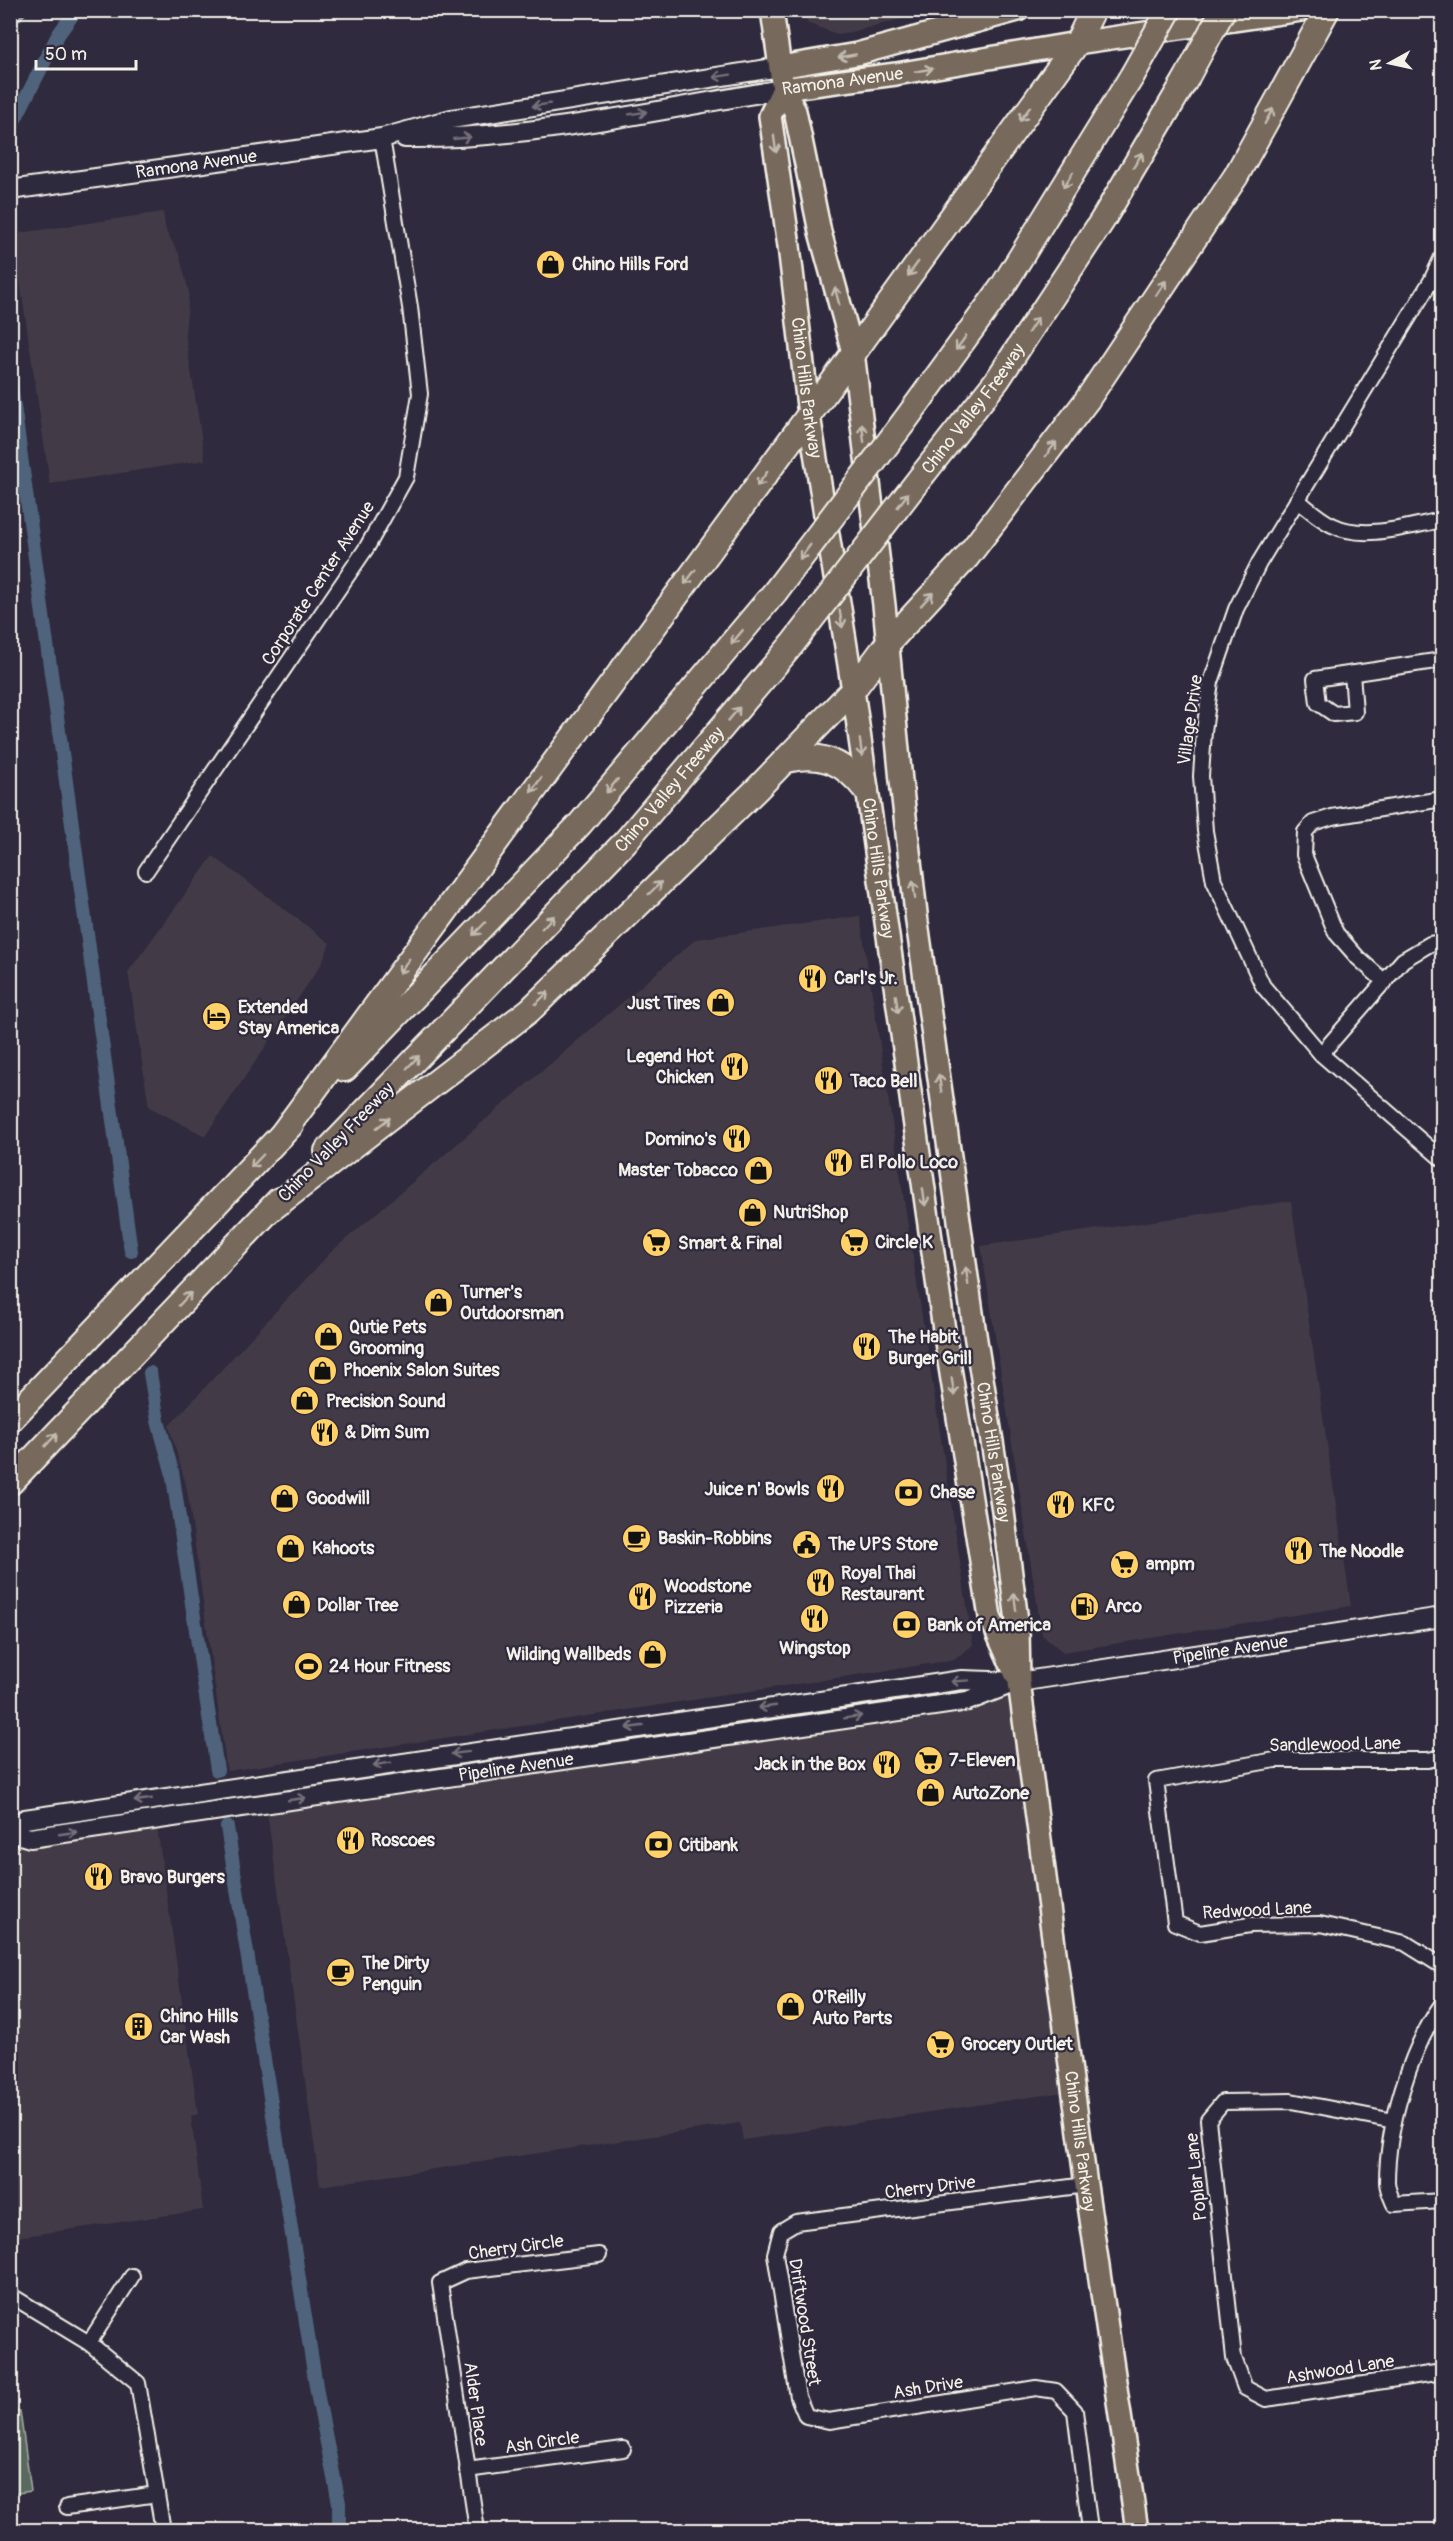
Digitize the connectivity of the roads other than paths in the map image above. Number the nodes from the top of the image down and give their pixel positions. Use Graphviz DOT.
graph roads {
  1 [pos="772,10"];
  2 [pos="1018,10"];
  3 [pos="1093,10"];
  4 [pos="1169,10"];
  5 [pos="1223,10"];
  6 [pos="1302,10"];
  7 [pos="1327,10"];
  8 [pos="1077,43"];
  9 [pos="780,67"];
  10 [pos="783,89"];
  11 [pos="382,138"];
  12 [pos="10,190"];
  13 [pos="1443,257"];
  14 [pos="853,352"];
  15 [pos="809,415"];
  16 [pos="1297,500"];
  17 [pos="1443,520"];
  18 [pos="888,643"];
  19 [pos="1443,660"];
  20 [pos="1352,673"];
  21 [pos="853,690"];
  22 [pos="784,761"];
  23 [pos="866,790"];
  24 [pos="1443,799"];
  25 [pos="146,872"];
  26 [pos="1443,942"];
  27 [pos="1384,982"];
  28 [pos="1322,1054"];
  29 [pos="280,1137"];
  30 [pos="1443,1159"];
  31 [pos="270,1210"];
  32 [pos="10,1420"];
  33 [pos="10,1483"];
  34 [pos="1443,1617"];
  35 [pos="1019,1682"];
  36 [pos="1443,1757"];
  37 [pos="10,1831"];
  38 [pos="1175,1923"];
  39 [pos="1443,1966"];
  40 [pos="1443,2004"];
  41 [pos="1394,2121"];
  42 [pos="1086,2185"];
  43 [pos="1443,2201"];
  44 [pos="781,2232"];
  45 [pos="599,2255"];
  46 [pos="132,2276"];
  47 [pos="440,2283"];
  48 [pos="10,2295"];
  49 [pos="89,2343"];
  50 [pos="1443,2372"];
  51 [pos="1245,2388"];
  52 [pos="806,2416"];
  53 [pos="623,2449"];
  54 [pos="467,2470"];
  55 [pos="157,2494"];
  56 [pos="67,2507"];
  57 [pos="163,2530"];
  58 [pos="477,2530"];
  59 [pos="1090,2530"];
  60 [pos="1137,2530"];
  1 -- 9 [label="main road, Chino Hills Parkway"];
  2 -- 9 [label="main road, Ramona Avenue, one-way"];
  3 -- 8 [label="highway"];
  4 -- 29 [label="highway, one-way, bridge"];
  31 -- 5 [label="highway, Chino Valley Freeway, one-way, bridge"];
  6 -- 8 [label="main road, Ramona Avenue"];
  18 -- 7 [label="highway, one-way"];
  10 -- 8 [label="main road, Ramona Avenue, one-way"];
  8 -- 14 [label="highway, one-way"];
  9 -- 10 [label="main road, Chino Hills Parkway"];
  9 -- 11 [label="main road, Ramona Avenue, one-way"];
  11 -- 10 [label="main road, Ramona Avenue, one-way"];
  14 -- 10 [label="main road, Chino Hills Parkway, one-way"];
  10 -- 15 [label="main road, Chino Hills Parkway, one-way"];
  11 -- 12 [label="main road, Ramona Avenue"];
  11 -- 25 [label="street, Corporate Center Avenue"];
  13 -- 16 [label="street, Village Drive"];
  14 -- 15 [label="highway"];
  18 -- 14 [label="main road, Chino Hills Parkway, one-way"];
  15 -- 21 [label="main road, Chino Hills Parkway, one-way"];
  15 -- 29 [label="highway, one-way"];
  16 -- 17 [label="street"];
  16 -- 28 [label="street, Village Drive"];
  18 -- 21 [label="highway"];
  35 -- 18 [label="main road, Chino Hills Parkway, one-way"];
  19 -- 20 [label="street"];
  21 -- 22 [label="highway"];
  21 -- 23 [label="main road, Chino Hills Parkway, one-way"];
  22 -- 23 [label="highway"];
  31 -- 22 [label="highway, one-way"];
  23 -- 35 [label="main road, Chino Hills Parkway, one-way"];
  24 -- 27 [label="street"];
  26 -- 27 [label="street"];
  27 -- 28 [label="street"];
  28 -- 30 [label="street, Village Drive"];
  29 -- 32 [label="highway, one-way"];
  33 -- 31 [label="highway, Chino Valley Freeway, one-way"];
  34 -- 35 [label="main road, Pipeline Avenue"];
  35 -- 37 [label="main road, Pipeline Avenue, one-way"];
  37 -- 35 [label="main road, Pipeline Avenue, one-way"];
  35 -- 42 [label="main road, Chino Hills Parkway"];
  36 -- 38 [label="street, Sandlewood Lane"];
  38 -- 39 [label="street, Redwood Lane"];
  40 -- 41 [label="street"];
  41 -- 43 [label="street"];
  41 -- 51 [label="street, Poplar Lane"];
  42 -- 44 [label="street, Cherry Drive"];
  42 -- 60 [label="main road, Chino Hills Parkway"];
  44 -- 52 [label="street, Driftwood Street"];
  45 -- 47 [label="street, Cherry Circle"];
  46 -- 49 [label="street"];
  47 -- 54 [label="street, Alder Place"];
  48 -- 49 [label="street"];
  49 -- 55 [label="street"];
  50 -- 51 [label="street, Ashwood Lane"];
  52 -- 59 [label="street, Ash Drive"];
  53 -- 54 [label="street, Ash Circle"];
  54 -- 58 [label="street, Alder Place"];
  55 -- 56 [label="street"];
  55 -- 57 [label="street"];
}
